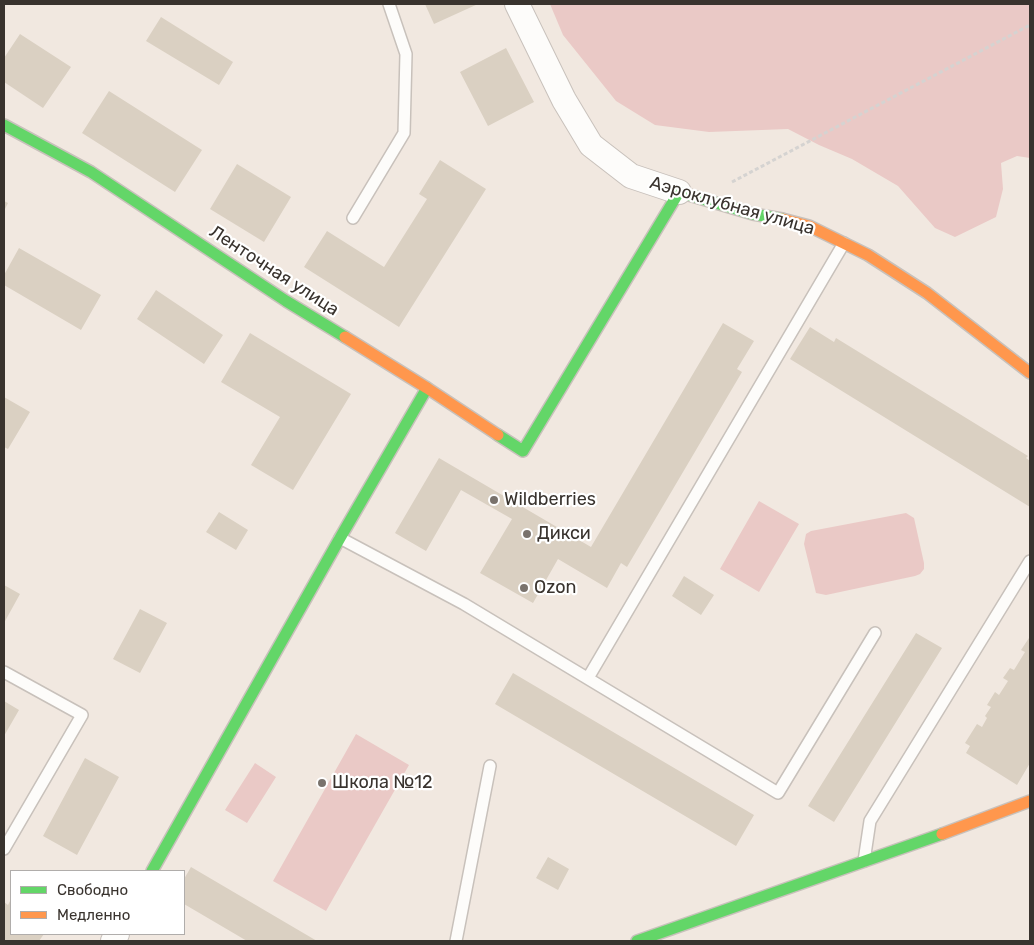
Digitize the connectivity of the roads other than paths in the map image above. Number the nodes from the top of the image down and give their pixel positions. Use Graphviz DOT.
graph roads {
  1 [pos="389,4"];
  2 [pos="517,4"];
  3 [pos="4,126"];
  4 [pos="689,195"];
  5 [pos="352,218"];
  6 [pos="844,243"];
  7 [pos="1030,373"];
  8 [pos="427,388"];
  9 [pos="340,538"];
  10 [pos="1030,561"];
  11 [pos="875,633"];
  12 [pos="4,672"];
  13 [pos="588,678"];
  14 [pos="490,766"];
  15 [pos="1030,801"];
  16 [pos="4,849"];
  17 [pos="864,861"];
  18 [pos="153,870"];
  19 [pos="456,941"];
  20 [pos="637,941"];
  1 -- 5 [label="lane"];
  2 -- 4 [label="street, Аэроклубная улица"];
  3 -- 8 [label="street, Ленточная улица"];
  4 -- 6 [label="street, Аэроклубная улица"];
  4 -- 8 [label="street, Ленточная улица"];
  6 -- 7 [label="street, Аэроклубная улица"];
  6 -- 13 [label="lane"];
  8 -- 9 [label="street"];
  9 -- 13 [label="lane"];
  9 -- 18 [label="street"];
  10 -- 17 [label="lane"];
  11 -- 13 [label="lane"];
  12 -- 16 [label="lane"];
  14 -- 19 [label="lane"];
  15 -- 17 [label="street"];
  17 -- 20 [label="street"];
}
